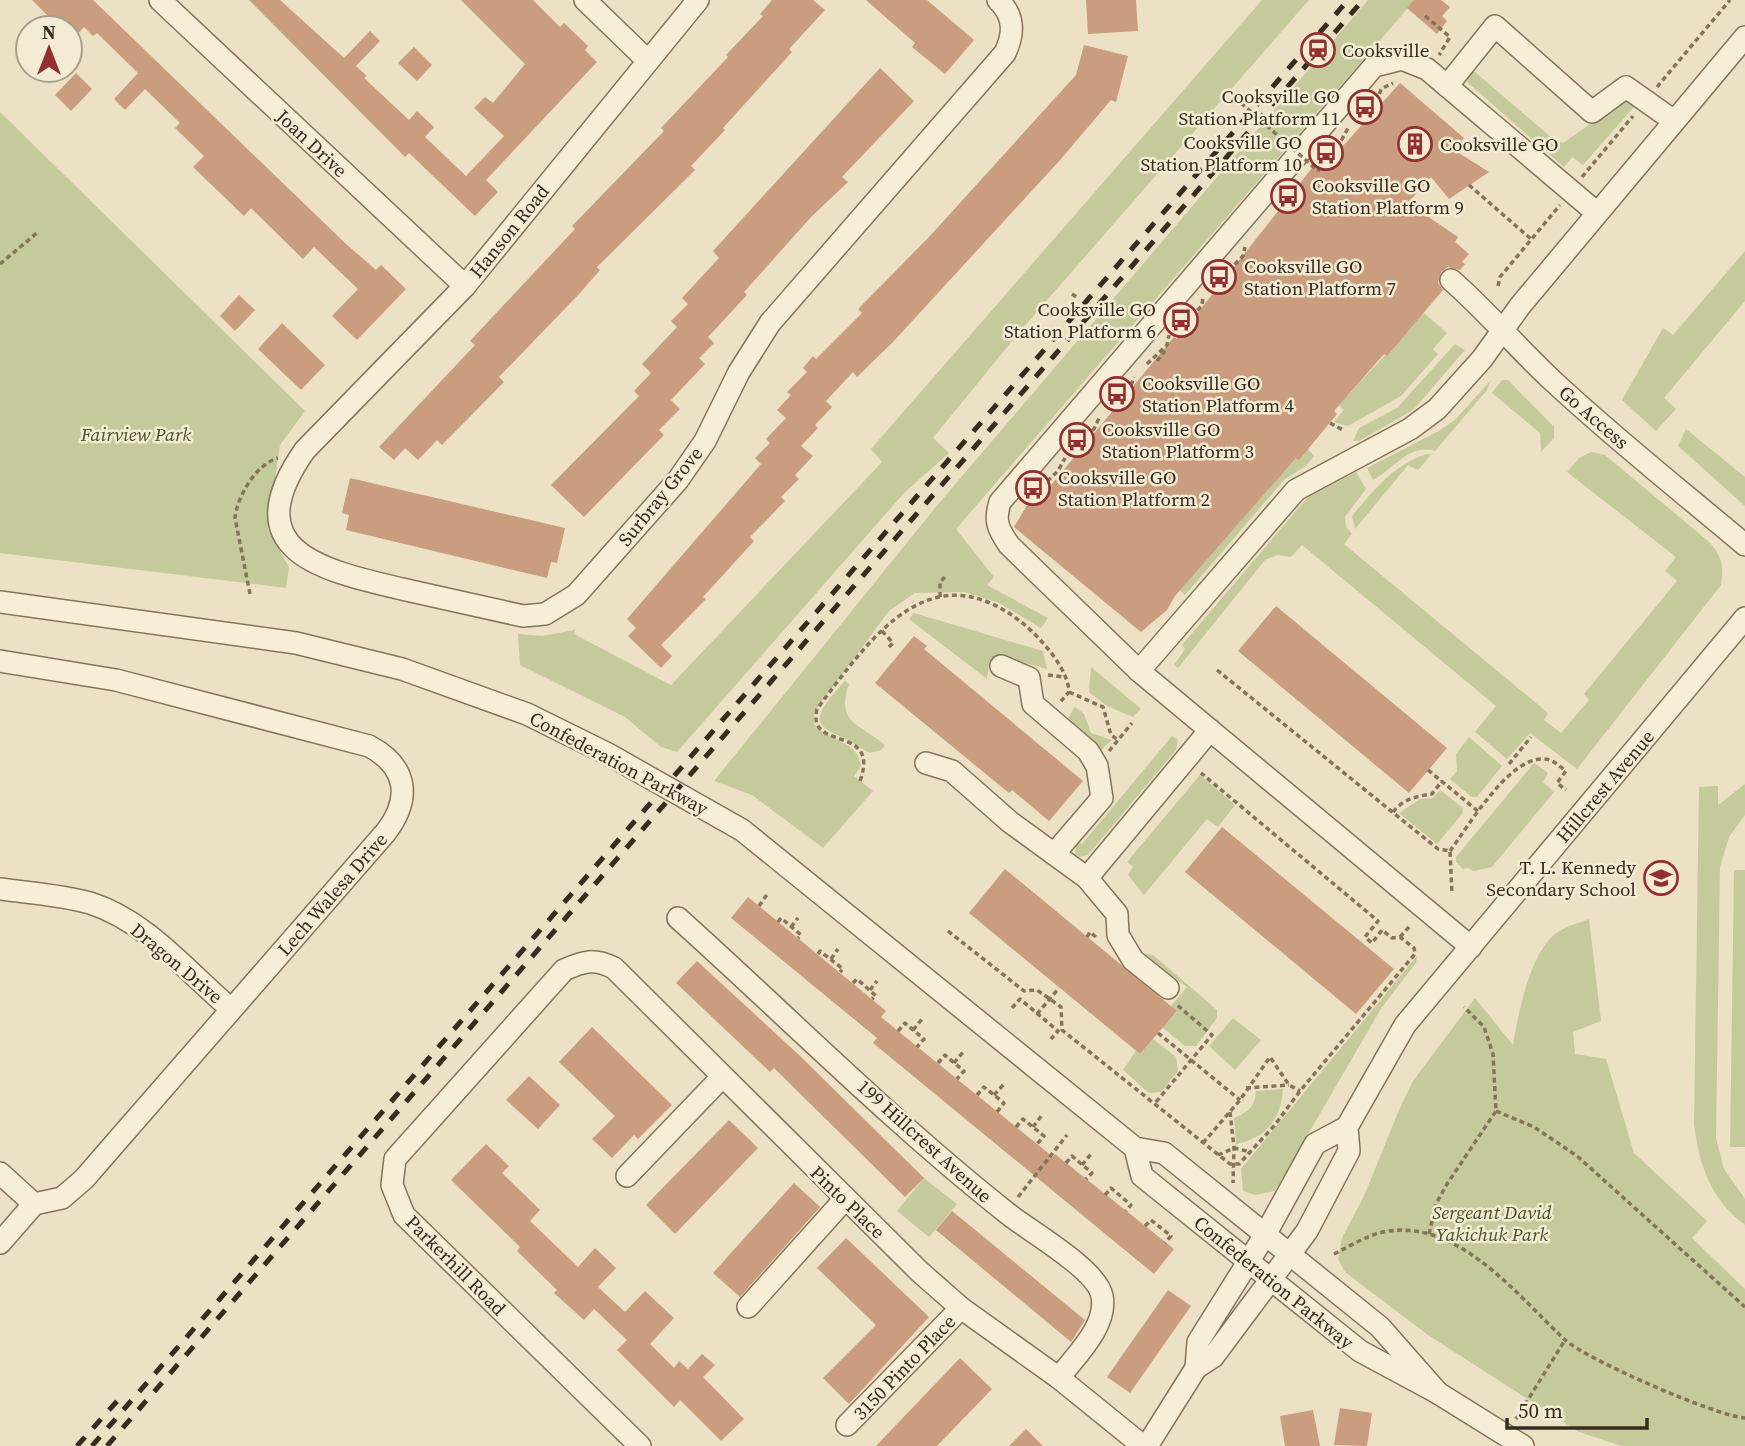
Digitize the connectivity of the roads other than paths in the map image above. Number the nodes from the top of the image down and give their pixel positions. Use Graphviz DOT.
graph roads {
  1 [pos="160,0"];
  2 [pos="585,0"];
  3 [pos="698,0"];
  4 [pos="998,0"];
  5 [pos="1745,37"];
  6 [pos="647,60"];
  7 [pos="1447,86"];
  8 [pos="1674,121"];
  9 [pos="1597,213"];
  10 [pos="1451,280"];
  11 [pos="465,286"];
  12 [pos="1503,330"];
  13 [pos="305,450"];
  14 [pos="1745,545"];
  15 [pos="0,602"];
  16 [pos="1745,618"];
  17 [pos="0,661"];
  18 [pos="1001,666"];
  19 [pos="1139,671"];
  20 [pos="1210,730"];
  21 [pos="926,763"];
  22 [pos="1054,854"];
  23 [pos="1087,878"];
  24 [pos="0,889"];
  25 [pos="678,918"];
  26 [pos="1471,947"];
  27 [pos="564,970"];
  28 [pos="1170,994"];
  29 [pos="231,1009"];
  30 [pos="722,1077"];
  31 [pos="1347,1127"];
  32 [pos="1135,1147"];
  33 [pos="0,1173"];
  34 [pos="626,1176"];
  35 [pos="845,1199"];
  36 [pos="34,1204"];
  37 [pos="1265,1235"];
  38 [pos="0,1244"];
  39 [pos="1289,1254"];
  40 [pos="1250,1261"];
  41 [pos="1270,1281"];
  42 [pos="748,1307"];
  43 [pos="961,1308"];
  44 [pos="1196,1368"];
  45 [pos="1059,1378"];
  46 [pos="1438,1393"];
  47 [pos="847,1426"];
  48 [pos="1514,1441"];
  49 [pos="640,1446"];
  50 [pos="1145,1446"];
  1 -- 11 [label="street, Joan Drive"];
  2 -- 6 [label="street"];
  3 -- 6 [label="street, Hanson Road"];
  4 -- 13 [label="street, Surbray Grove"];
  5 -- 8 [label="street"];
  6 -- 11 [label="street, Hanson Road"];
  7 -- 8 [label="street"];
  7 -- 9 [label="street"];
  7 -- 19 [label="street"];
  8 -- 9 [label="street"];
  9 -- 12 [label="street"];
  10 -- 12 [label="street, Go Access"];
  11 -- 13 [label="street, Hanson Road"];
  12 -- 14 [label="street, Go Access"];
  12 -- 19 [label="street"];
  15 -- 32 [label="street, Confederation Parkway"];
  16 -- 26 [label="street, Hillcrest Avenue"];
  17 -- 29 [label="street, Lech Walesa Drive"];
  18 -- 22 [label="street"];
  19 -- 20 [label="street"];
  20 -- 23 [label="street"];
  20 -- 26 [label="street"];
  21 -- 22 [label="street"];
  22 -- 23 [label="street"];
  23 -- 28 [label="street"];
  24 -- 29 [label="street, Dragon Drive"];
  25 -- 45 [label="street, 199 Hillcrest Avenue"];
  26 -- 31 [label="street, Hillcrest Avenue"];
  27 -- 30 [label="street, Pinto Place"];
  27 -- 49 [label="street, Parkerhill Road"];
  29 -- 36 [label="street, Lech Walesa Drive"];
  30 -- 34 [label="street"];
  30 -- 35 [label="street, Pinto Place"];
  31 -- 37 [label="street, Hillcrest Avenue"];
  31 -- 39 [label="street, Hillcrest Avenue"];
  32 -- 37 [label="street, Confederation Parkway"];
  32 -- 40 [label="street, Confederation Parkway"];
  33 -- 36 [label="street"];
  35 -- 42 [label="street"];
  35 -- 43 [label="street, Pinto Place"];
  36 -- 38 [label="street"];
  37 -- 39 [label="street, Confederation Parkway"];
  37 -- 40 [label="street, Hillcrest Avenue"];
  39 -- 41 [label="street, Hillcrest Avenue"];
  39 -- 46 [label="street, Confederation Parkway"];
  40 -- 41 [label="street, Confederation Parkway"];
  40 -- 44 [label="street, Hillcrest Avenue"];
  41 -- 44 [label="street, Hillcrest Avenue"];
  41 -- 46 [label="street, Confederation Parkway"];
  43 -- 45 [label="street, Pinto Place"];
  43 -- 47 [label="street, 3150 Pinto Place"];
  44 -- 50 [label="street, Hillcrest Avenue"];
  45 -- 50 [label="street, Pinto Place"];
  46 -- 48 [label="street, Confederation Parkway"];
}
